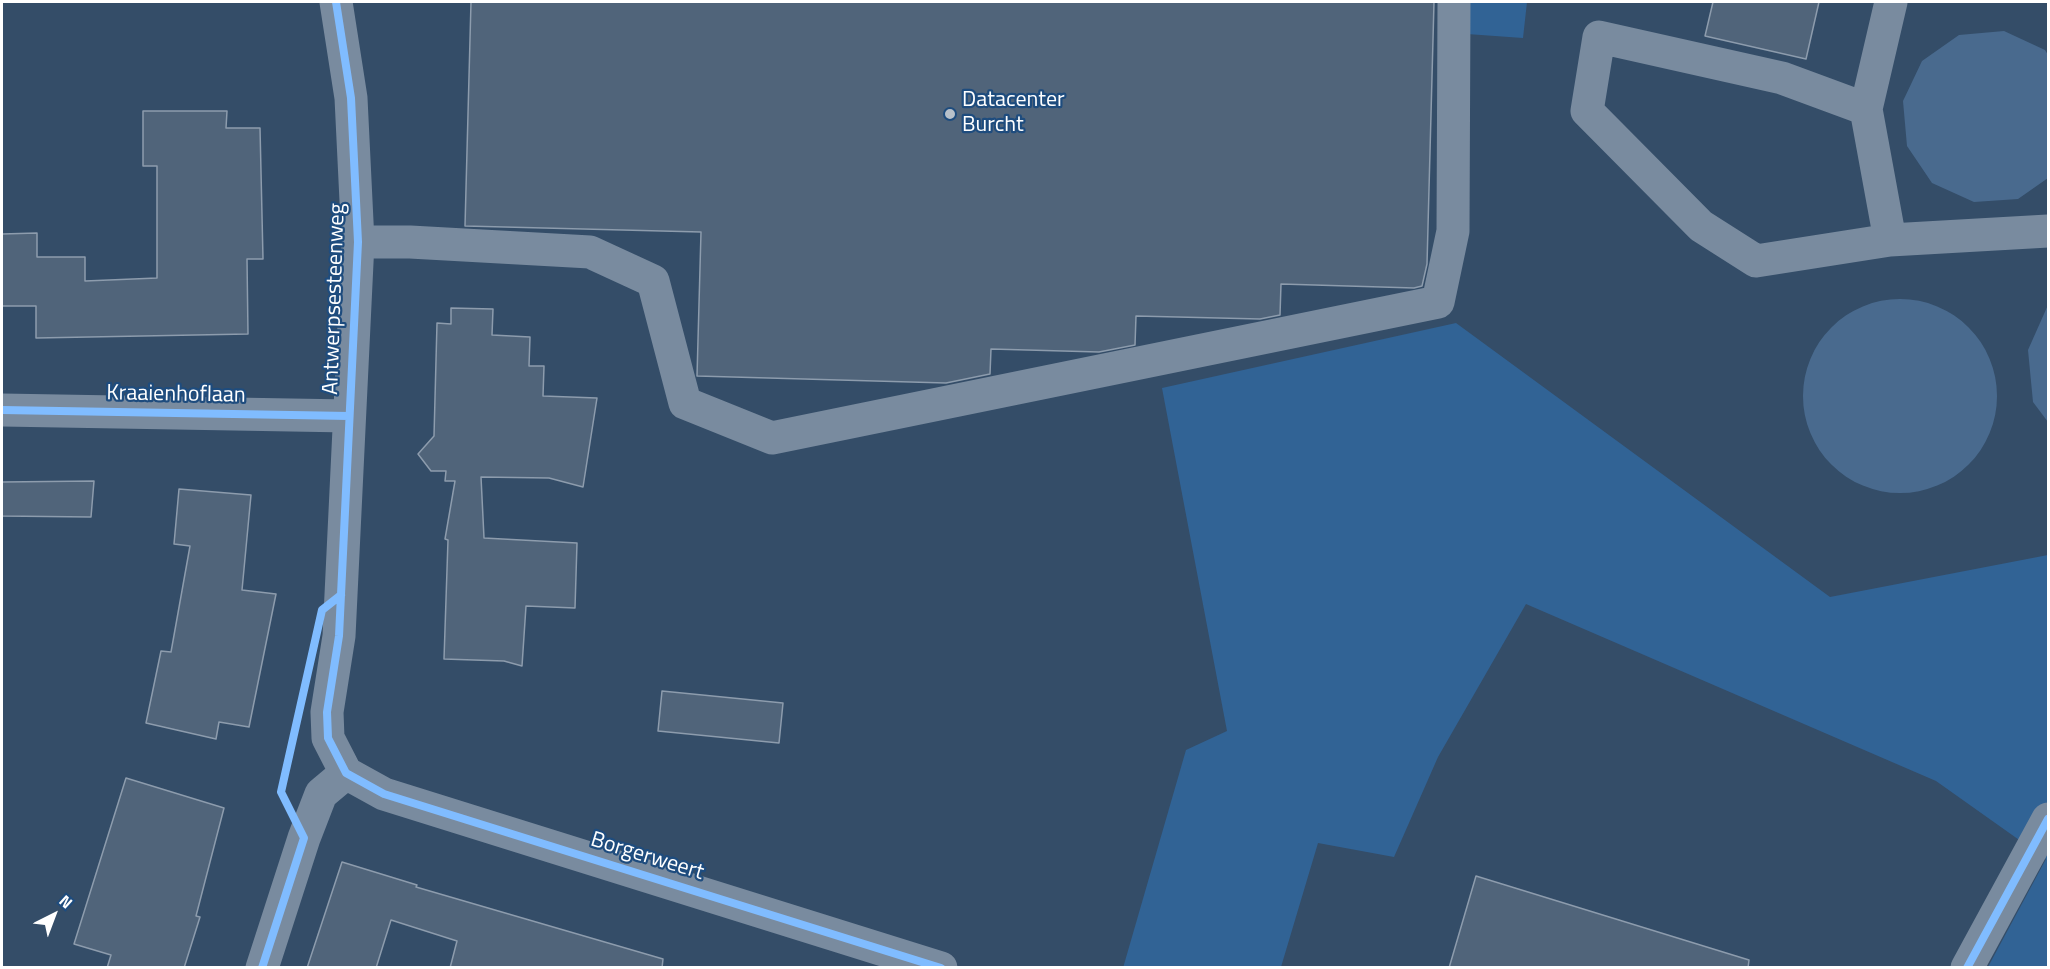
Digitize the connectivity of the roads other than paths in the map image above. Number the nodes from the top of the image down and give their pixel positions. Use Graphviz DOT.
graph roads {
  1 [pos="336,2"];
  2 [pos="1454,2"];
  3 [pos="1891,2"];
  4 [pos="1866,109"];
  5 [pos="2049,231"];
  6 [pos="1890,240"];
  7 [pos="358,242"];
  8 [pos="2,410"];
  9 [pos="349,416"];
  10 [pos="346,773"];
  11 [pos="2049,819"];
  12 [pos="262,968"];
  13 [pos="941,968"];
  14 [pos="1967,968"];
  1 -- 7 [label="street, Antwerpsesteenweg"];
  2 -- 7 [label="street"];
  3 -- 4 [label="street"];
  4 -- 6 [label="street"];
  4 -- 6 [label="street"];
  5 -- 6 [label="street"];
  7 -- 9 [label="street, Antwerpsesteenweg"];
  8 -- 9 [label="street, Kraaienhoflaan"];
  9 -- 10 [label="street, Antwerpsesteenweg"];
  10 -- 12 [label="street"];
  10 -- 13 [label="street, Borgerweert"];
  11 -- 14 [label="street"];
}
